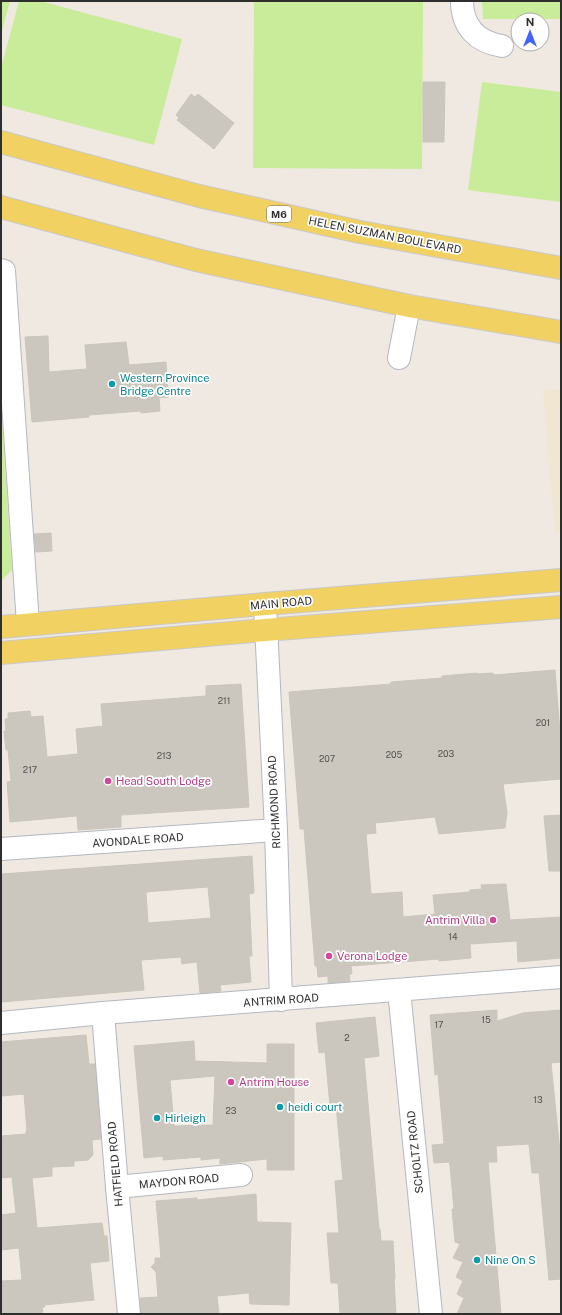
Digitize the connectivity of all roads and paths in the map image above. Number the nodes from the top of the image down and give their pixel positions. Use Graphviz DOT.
graph roads {
  1 [pos="462,1"];
  2 [pos="502,46"];
  3 [pos="1,142"];
  4 [pos="1,207"];
  5 [pos="360,232"];
  6 [pos="561,252"];
  7 [pos="561,268"];
  8 [pos="1,270"];
  9 [pos="409,306"];
  10 [pos="561,332"];
  11 [pos="399,358"];
  12 [pos="561,580"];
  13 [pos="265,604"];
  14 [pos="561,607"];
  15 [pos="28,624"];
  16 [pos="1,627"];
  17 [pos="265,630"];
  18 [pos="1,653"];
  19 [pos="276,830"];
  20 [pos="1,849"];
  21 [pos="561,978"];
  22 [pos="399,990"];
  23 [pos="281,1000"];
  24 [pos="103,1013"];
  25 [pos="1,1023"];
  26 [pos="241,1175"];
  27 [pos="117,1187"];
  28 [pos="128,1314"];
  29 [pos="432,1314"];
  1 -- 2 [label="street"];
  3 -- 5 [label="main road, HELEN SUZMAN BOULEVARD / M6"];
  4 -- 9 [label="main road"];
  5 -- 6 [label="main road"];
  5 -- 7 [label="main road, HELEN SUZMAN BOULEVARD / M6"];
  8 -- 15 [label="street"];
  9 -- 10 [label="main road"];
  9 -- 11 [label="street"];
  12 -- 13 [label="main road, MAIN ROAD"];
  13 -- 15 [label="main road, MAIN ROAD"];
  13 -- 17 [label="street, RICHMOND ROAD"];
  14 -- 17 [label="main road"];
  15 -- 16 [label="main road, MAIN ROAD"];
  17 -- 18 [label="main road"];
  17 -- 19 [label="street, RICHMOND ROAD"];
  19 -- 20 [label="street, AVONDALE ROAD"];
  19 -- 23 [label="street, RICHMOND ROAD"];
  21 -- 22 [label="street, ANTRIM ROAD"];
  22 -- 23 [label="street, ANTRIM ROAD"];
  22 -- 29 [label="street, SCHOLTZ ROAD"];
  23 -- 24 [label="street, ANTRIM ROAD"];
  24 -- 25 [label="street, ANTRIM ROAD"];
  24 -- 27 [label="street, HATFIELD ROAD"];
  26 -- 27 [label="street, MAYDON ROAD"];
  27 -- 28 [label="street, HATFIELD ROAD"];
}
